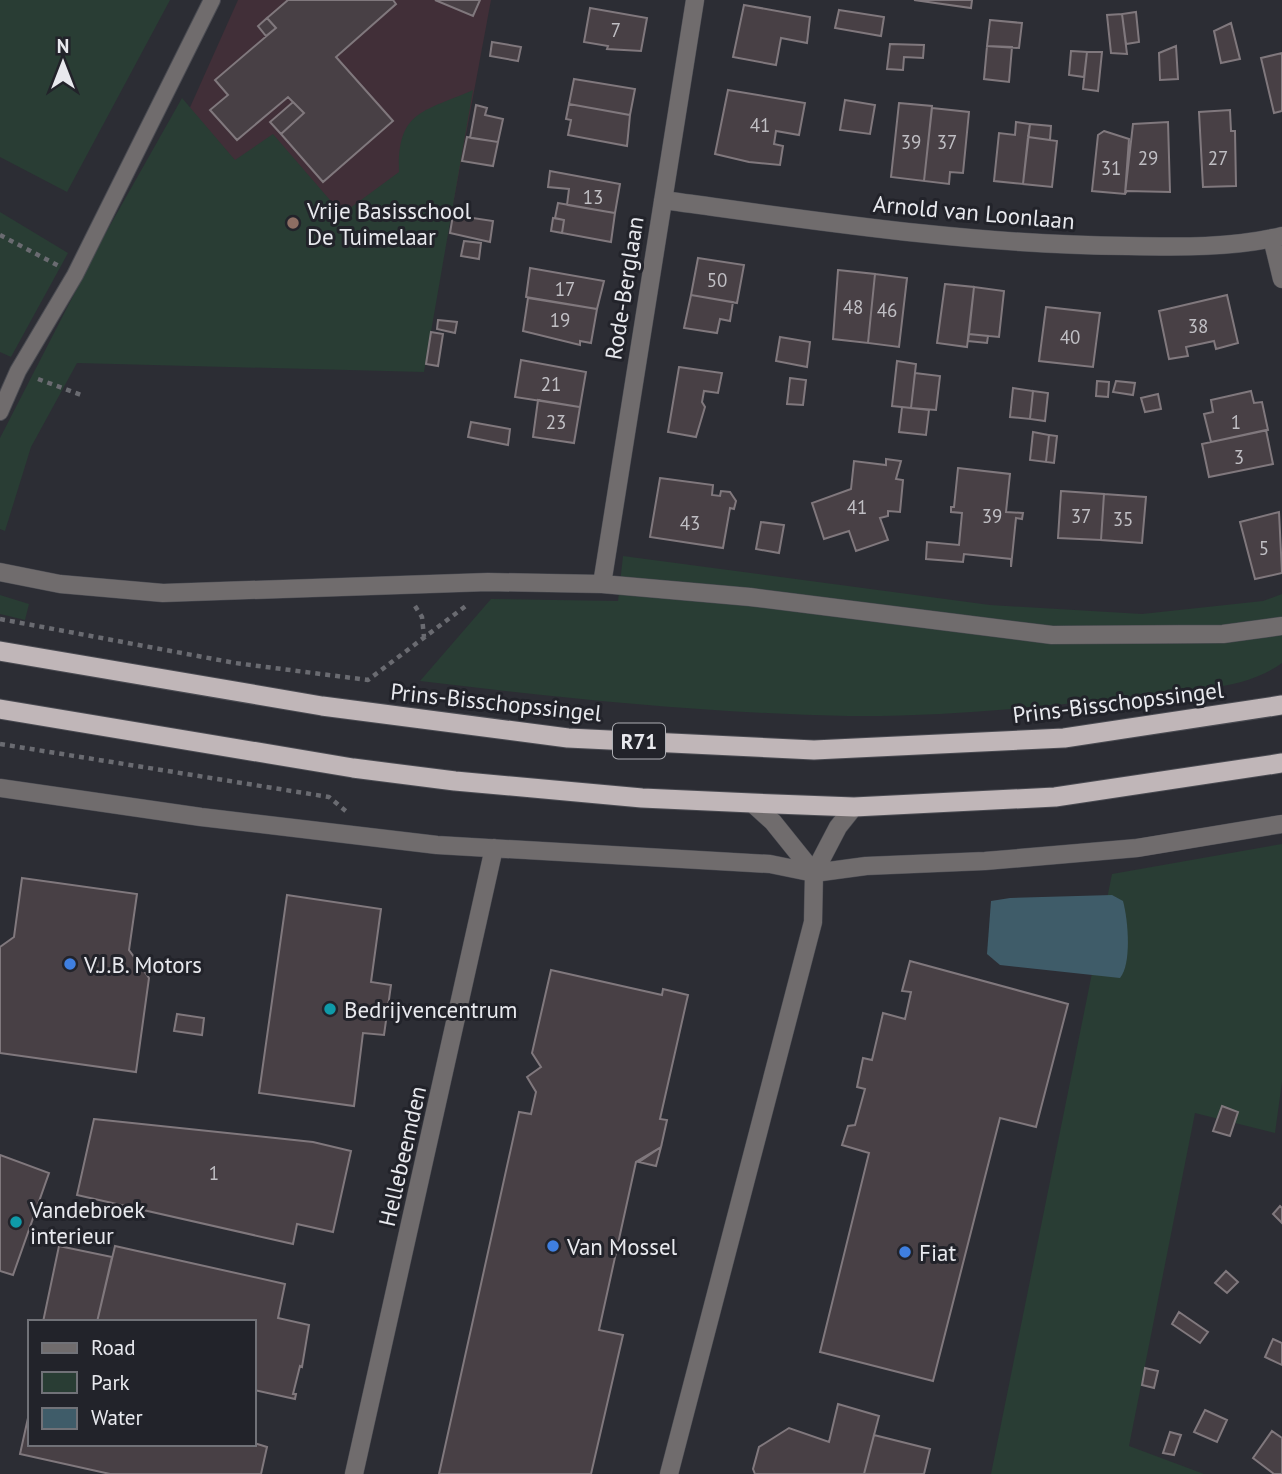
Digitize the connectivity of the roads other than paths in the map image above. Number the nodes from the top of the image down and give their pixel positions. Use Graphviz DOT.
graph roads {
  1 [pos="212,0"];
  2 [pos="695,0"];
  3 [pos="663,200"];
  4 [pos="1277,237"];
  5 [pos="1282,279"];
  6 [pos="0,412"];
  7 [pos="0,572"];
  8 [pos="602,584"];
  9 [pos="1282,626"];
  10 [pos="0,651"];
  11 [pos="1279,703"];
  12 [pos="0,709"];
  13 [pos="1282,763"];
  14 [pos="0,788"];
  15 [pos="752,803"];
  16 [pos="854,807"];
  17 [pos="1282,824"];
  18 [pos="494,848"];
  19 [pos="814,873"];
  20 [pos="354,1474"];
  21 [pos="669,1474"];
  1 -- 6 [label="lane"];
  2 -- 3 [label="street, Rode-Berglaan"];
  3 -- 4 [label="street, Arnold van Loonlaan"];
  3 -- 8 [label="street, Rode-Berglaan"];
  4 -- 5 [label="street"];
  7 -- 8 [label="street"];
  8 -- 9 [label="street"];
  10 -- 11 [label="highway, Prins-Bisschopssingel / R71"];
  12 -- 15 [label="highway"];
  13 -- 16 [label="highway"];
  14 -- 18 [label="street"];
  15 -- 16 [label="highway"];
  15 -- 19 [label="street"];
  16 -- 19 [label="street"];
  17 -- 19 [label="street"];
  18 -- 19 [label="street"];
  18 -- 20 [label="street, Hellebeemden"];
  19 -- 21 [label="street"];
}
